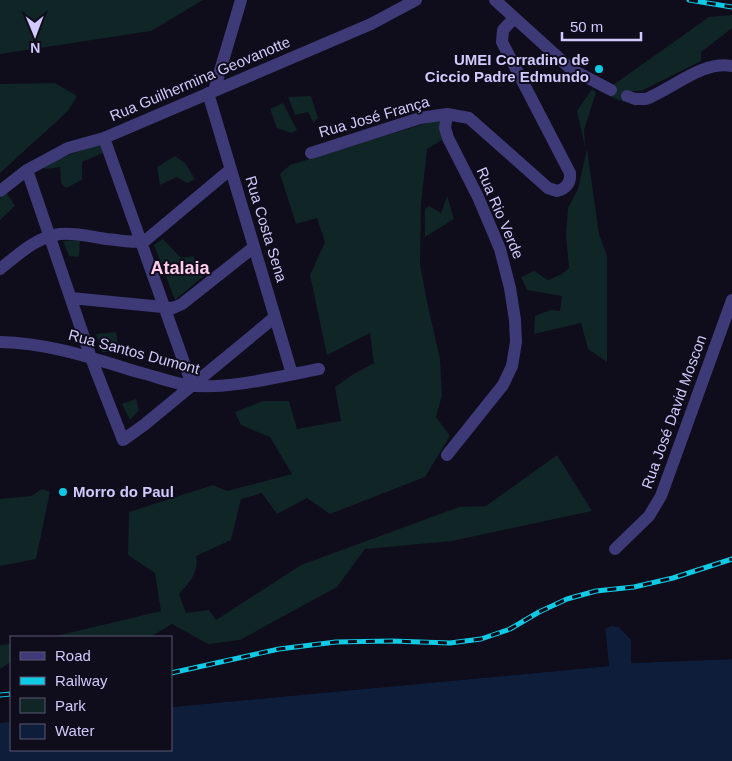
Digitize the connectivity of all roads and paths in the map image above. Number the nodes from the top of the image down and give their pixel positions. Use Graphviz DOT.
graph roads {
  1 [pos="242,0"];
  2 [pos="416,0"];
  3 [pos="495,0"];
  4 [pos="514,18"];
  5 [pos="732,55"];
  6 [pos="732,66"];
  7 [pos="707,67"];
  8 [pos="611,90"];
  9 [pos="211,92"];
  10 [pos="627,96"];
  11 [pos="447,114"];
  12 [pos="104,138"];
  13 [pos="311,153"];
  14 [pos="231,169"];
  15 [pos="27,170"];
  16 [pos="0,191"];
  17 [pos="50,236"];
  18 [pos="141,241"];
  19 [pos="254,247"];
  20 [pos="0,269"];
  21 [pos="72,298"];
  22 [pos="732,300"];
  23 [pos="165,308"];
  24 [pos="729,314"];
  25 [pos="275,318"];
  26 [pos="0,342"];
  27 [pos="91,358"];
  28 [pos="319,369"];
  29 [pos="292,374"];
  30 [pos="192,386"];
  31 [pos="447,455"];
  32 [pos="615,549"];
  1 -- 9 [label="street"];
  2 -- 9 [label="street, Rua Guilhermina Geovanotte"];
  3 -- 4 [label="street"];
  4 -- 8 [label="street"];
  4 -- 11 [label="street"];
  5 -- 7 [label="street"];
  6 -- 7 [label="street"];
  7 -- 10 [label="street"];
  9 -- 12 [label="street, Rua Guilhermina Geovanotte"];
  9 -- 14 [label="street, Rua Costa Sena"];
  11 -- 13 [label="street, Rua José França"];
  11 -- 31 [label="street, Rua Rio Verde"];
  12 -- 15 [label="street, Rua Guilhermina Geovanotte"];
  12 -- 18 [label="street"];
  14 -- 18 [label="street"];
  14 -- 19 [label="street, Rua Costa Sena"];
  15 -- 16 [label="street, Rua Guilhermina Geovanotte"];
  15 -- 17 [label="street"];
  17 -- 18 [label="street"];
  17 -- 20 [label="street"];
  17 -- 21 [label="street"];
  18 -- 23 [label="street"];
  19 -- 23 [label="street"];
  19 -- 25 [label="street, Rua Costa Sena"];
  21 -- 23 [label="street"];
  21 -- 27 [label="street"];
  22 -- 24 [label="street, Rua José David Moscon"];
  23 -- 30 [label="street"];
  24 -- 32 [label="street, Rua José David Moscon"];
  25 -- 29 [label="street, Rua Costa Sena"];
  25 -- 30 [label="street"];
  26 -- 27 [label="street, Rua Santos Dumont"];
  27 -- 30 [label="street, Rua Santos Dumont"];
  27 -- 30 [label="street"];
  28 -- 29 [label="street, Rua Santos Dumont"];
  29 -- 30 [label="street, Rua Santos Dumont"];
}
